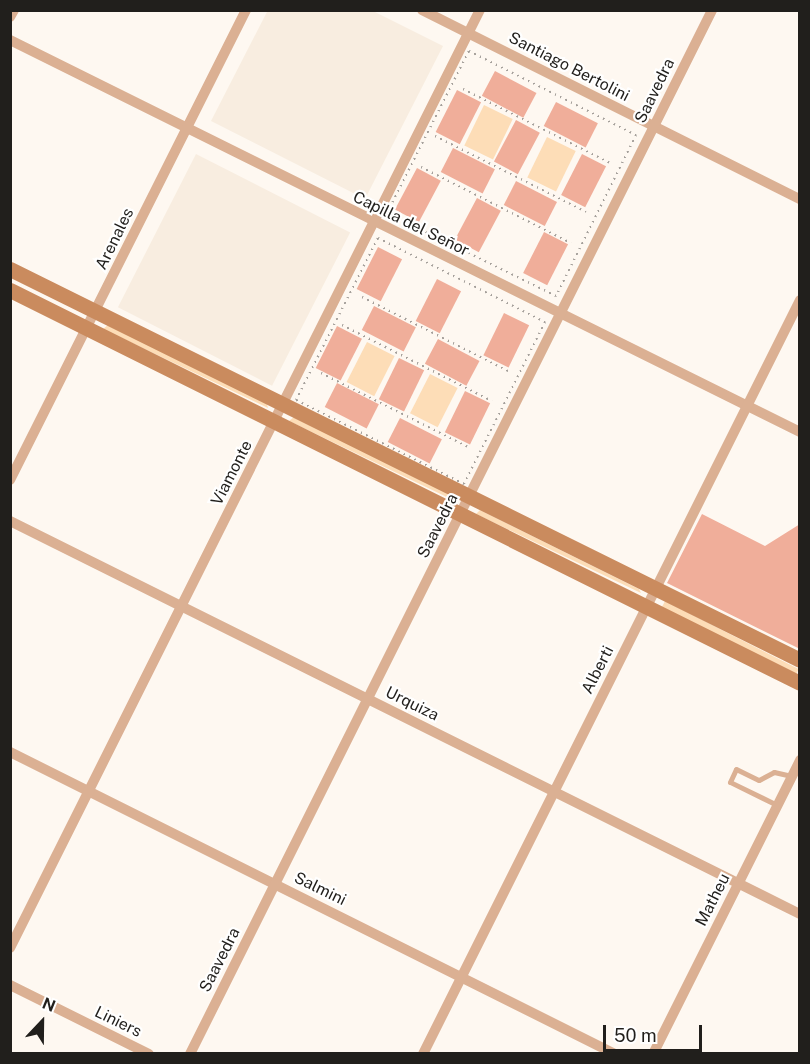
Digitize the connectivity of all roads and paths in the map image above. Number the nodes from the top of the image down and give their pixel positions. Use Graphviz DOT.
graph roads {
  1 [pos="14,10"];
  2 [pos="246,10"];
  3 [pos="422,10"];
  4 [pos="480,10"];
  5 [pos="712,10"];
  6 [pos="10,17"];
  7 [pos="468,33"];
  8 [pos="10,40"];
  9 [pos="469,51"];
  10 [pos="463,89"];
  11 [pos="654,127"];
  12 [pos="187,128"];
  13 [pos="435,136"];
  14 [pos="610,164"];
  15 [pos="421,167"];
  16 [pos="800,199"];
  17 [pos="586,212"];
  18 [pos="374,223"];
  19 [pos="378,238"];
  20 [pos="571,243"];
  21 [pos="10,269"];
  22 [pos="10,290"];
  23 [pos="362,297"];
  24 [pos="800,300"];
  25 [pos="96,311"];
  26 [pos="560,315"];
  27 [pos="342,324"];
  28 [pos="87,328"];
  29 [pos="508,371"];
  30 [pos="321,373"];
  31 [pos="492,400"];
  32 [pos="283,404"];
  33 [pos="747,406"];
  34 [pos="275,422"];
  35 [pos="800,432"];
  36 [pos="468,447"];
  37 [pos="10,480"];
  38 [pos="470,497"];
  39 [pos="461,514"];
  40 [pos="10,521"];
  41 [pos="655,589"];
  42 [pos="182,607"];
  43 [pos="646,607"];
  44 [pos="800,660"];
  45 [pos="800,683"];
  46 [pos="368,699"];
  47 [pos="10,752"];
  48 [pos="800,760"];
  49 [pos="792,776"];
  50 [pos="89,791"];
  51 [pos="554,792"];
  52 [pos="777,805"];
  53 [pos="738,883"];
  54 [pos="275,884"];
  55 [pos="800,914"];
  56 [pos="10,948"];
  57 [pos="461,977"];
  58 [pos="10,985"];
  59 [pos="149,1053"];
  60 [pos="190,1053"];
  61 [pos="423,1053"];
  62 [pos="615,1053"];
  63 [pos="653,1053"];
  1 -- 6 [label="street"];
  2 -- 12 [label="street, Arenales"];
  3 -- 7 [label="street, Santiago Bertolini"];
  4 -- 7 [label="street, Viamonte"];
  5 -- 11 [label="street, Saavedra"];
  7 -- 11 [label="street, Santiago Bertolini"];
  7 -- 18 [label="street, Viamonte"];
  8 -- 12 [label="street, Capilla del Señor"];
  9 -- 9 [label="path"];
  10 -- 14 [label="path"];
  11 -- 16 [label="street, Santiago Bertolini"];
  11 -- 26 [label="street, Saavedra"];
  12 -- 18 [label="street, Capilla del Señor"];
  12 -- 25 [label="street, Arenales"];
  13 -- 17 [label="path"];
  15 -- 20 [label="path"];
  18 -- 26 [label="street, Capilla del Señor"];
  18 -- 32 [label="street, Viamonte"];
  19 -- 19 [label="path"];
  21 -- 25 [label="main road"];
  22 -- 28 [label="main road"];
  23 -- 29 [label="path"];
  24 -- 33 [label="street, Alberti"];
  25 -- 28 [label="street, Arenales"];
  25 -- 32 [label="main road"];
  26 -- 33 [label="street, Capilla del Señor"];
  26 -- 38 [label="street, Saavedra"];
  27 -- 31 [label="path"];
  28 -- 34 [label="main road"];
  28 -- 37 [label="street, Arenales"];
  30 -- 36 [label="path"];
  32 -- 34 [label="street, Viamonte"];
  32 -- 38 [label="main road"];
  33 -- 35 [label="street, Capilla del Señor"];
  33 -- 41 [label="street, Alberti"];
  34 -- 39 [label="main road"];
  34 -- 42 [label="street, Viamonte"];
  38 -- 39 [label="street, Saavedra"];
  38 -- 41 [label="main road"];
  39 -- 43 [label="main road"];
  39 -- 46 [label="street, Saavedra"];
  40 -- 42 [label="street, Urquiza"];
  41 -- 43 [label="street, Alberti"];
  41 -- 44 [label="main road"];
  42 -- 46 [label="street, Urquiza"];
  42 -- 50 [label="street, Viamonte"];
  43 -- 45 [label="main road"];
  43 -- 51 [label="street, Alberti"];
  46 -- 51 [label="street, Urquiza"];
  46 -- 54 [label="street, Saavedra"];
  47 -- 50 [label="street, Salmini"];
  48 -- 49 [label="street, Matheu"];
  49 -- 52 [label="street, Matheu"];
  49 -- 52 [label="lane"];
  50 -- 54 [label="street, Salmini"];
  50 -- 56 [label="street, Viamonte"];
  51 -- 53 [label="street, Urquiza"];
  51 -- 57 [label="street, Alberti"];
  52 -- 53 [label="street, Matheu"];
  53 -- 55 [label="street, Urquiza"];
  53 -- 63 [label="street, Matheu"];
  54 -- 57 [label="street, Salmini"];
  54 -- 60 [label="street, Saavedra"];
  57 -- 61 [label="street, Alberti"];
  57 -- 62 [label="street, Salmini"];
  58 -- 59 [label="street, Liniers"];
}
